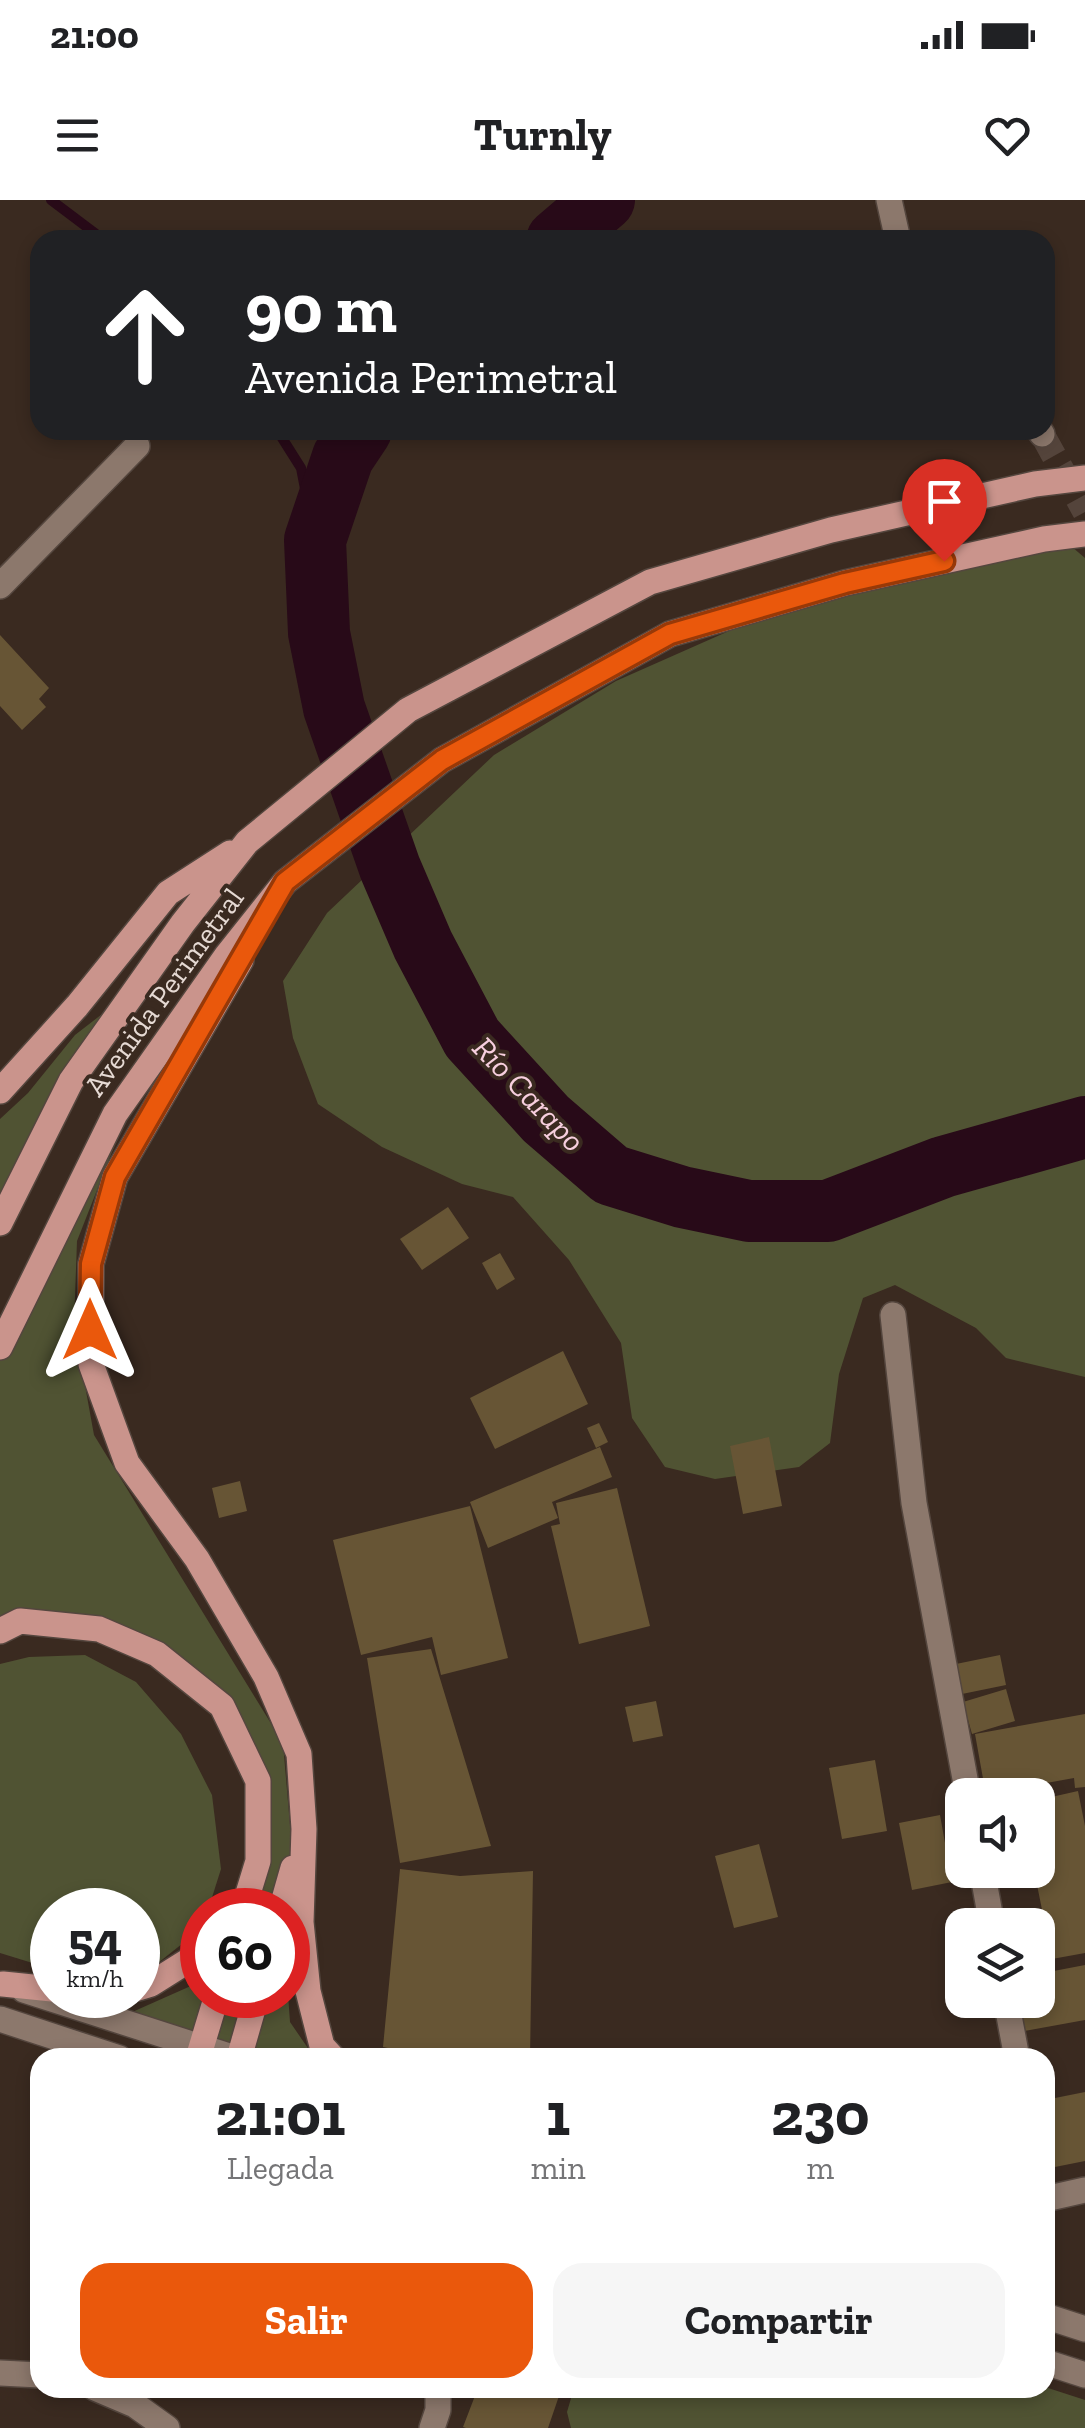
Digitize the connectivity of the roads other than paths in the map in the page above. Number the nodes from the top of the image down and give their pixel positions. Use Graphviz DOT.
graph roads {
  1 [pos="888,200"];
  2 [pos="896,230"];
  3 [pos="137,446"];
  4 [pos="1085,478"];
  5 [pos="1085,534"];
  6 [pos="0,586"];
  7 [pos="246,842"];
  8 [pos="285,882"];
  9 [pos="0,1091"];
  10 [pos="0,1223"];
  11 [pos="893,1315"];
  12 [pos="0,1347"];
  13 [pos="0,1631"];
  14 [pos="965,1778"];
  15 [pos="304,1829"];
  16 [pos="250,1888"];
  17 [pos="287,1888"];
  18 [pos="2,1983"];
  19 [pos="30,1986"];
  20 [pos="210,2018"];
  21 [pos="250,2018"];
  22 [pos="1009,2018"];
  23 [pos="0,2019"];
  24 [pos="89,2048"];
  25 [pos="191,2048"];
  26 [pos="201,2048"];
  27 [pos="240,2048"];
  28 [pos="324,2048"];
  29 [pos="1015,2048"];
  30 [pos="1085,2190"];
  31 [pos="1055,2197"];
  32 [pos="1055,2319"];
  33 [pos="1085,2329"];
  34 [pos="1055,2365"];
  35 [pos="0,2373"];
  36 [pos="30,2374"];
  37 [pos="1085,2375"];
  38 [pos="120,2398"];
  39 [pos="438,2398"];
  40 [pos="167,2428"];
  41 [pos="432,2428"];
  1 -- 2 [label="street"];
  3 -- 6 [label="street"];
  4 -- 7 [label="main road, Avenida Perimetral"];
  5 -- 8 [label="main road, Avenida Perimetral"];
  7 -- 9 [label="main road"];
  7 -- 10 [label="main road, Avenida Perimetral"];
  8 -- 12 [label="main road, Avenida Perimetral"];
  8 -- 15 [label="main road"];
  11 -- 14 [label="street"];
  13 -- 16 [label="main road"];
  15 -- 17 [label="main road"];
  15 -- 28 [label="main road"];
  18 -- 19 [label="main road"];
  18 -- 25 [label="street"];
  20 -- 26 [label="main road"];
  21 -- 27 [label="main road"];
  22 -- 29 [label="street"];
  23 -- 24 [label="street"];
  30 -- 31 [label="street"];
  32 -- 33 [label="street"];
  34 -- 37 [label="street"];
  35 -- 36 [label="street"];
  38 -- 40 [label="street"];
  39 -- 41 [label="street"];
}
